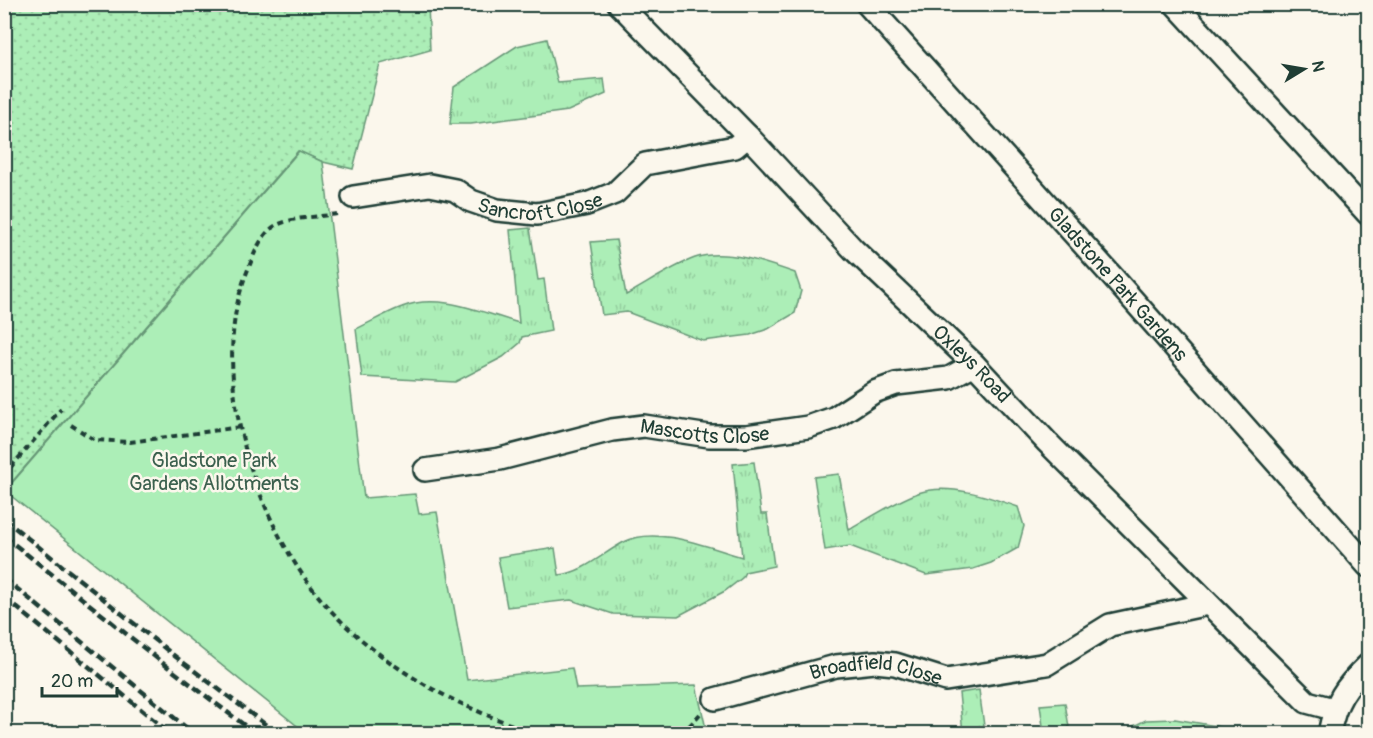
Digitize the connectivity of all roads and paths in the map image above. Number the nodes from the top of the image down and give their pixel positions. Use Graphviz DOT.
graph roads {
  1 [pos="619,4"];
  2 [pos="867,4"];
  3 [pos="1176,4"];
  4 [pos="748,136"];
  5 [pos="353,197"];
  6 [pos="338,214"];
  7 [pos="1368,214"];
  8 [pos="974,364"];
  9 [pos="62,409"];
  10 [pos="71,424"];
  11 [pos="241,427"];
  12 [pos="425,470"];
  13 [pos="4,475"];
  14 [pos="1368,566"];
  15 [pos="1208,604"];
  16 [pos="1368,665"];
  17 [pos="715,699"];
  18 [pos="1333,709"];
  19 [pos="539,734"];
  20 [pos="1329,734"];
  1 -- 4 [label="street, Oxleys Road"];
  2 -- 14 [label="street, Gladstone Park Gardens"];
  3 -- 7 [label="street"];
  4 -- 5 [label="street, Sancroft Close"];
  4 -- 8 [label="street, Oxleys Road"];
  6 -- 11 [label="path"];
  8 -- 12 [label="street, Mascotts Close"];
  8 -- 15 [label="street, Oxleys Road"];
  9 -- 13 [label="path"];
  10 -- 11 [label="path"];
  11 -- 19 [label="path"];
  15 -- 17 [label="street, Broadfield Close"];
  15 -- 18 [label="street, Oxleys Road"];
  16 -- 18 [label="street"];
  18 -- 20 [label="street"];
}
